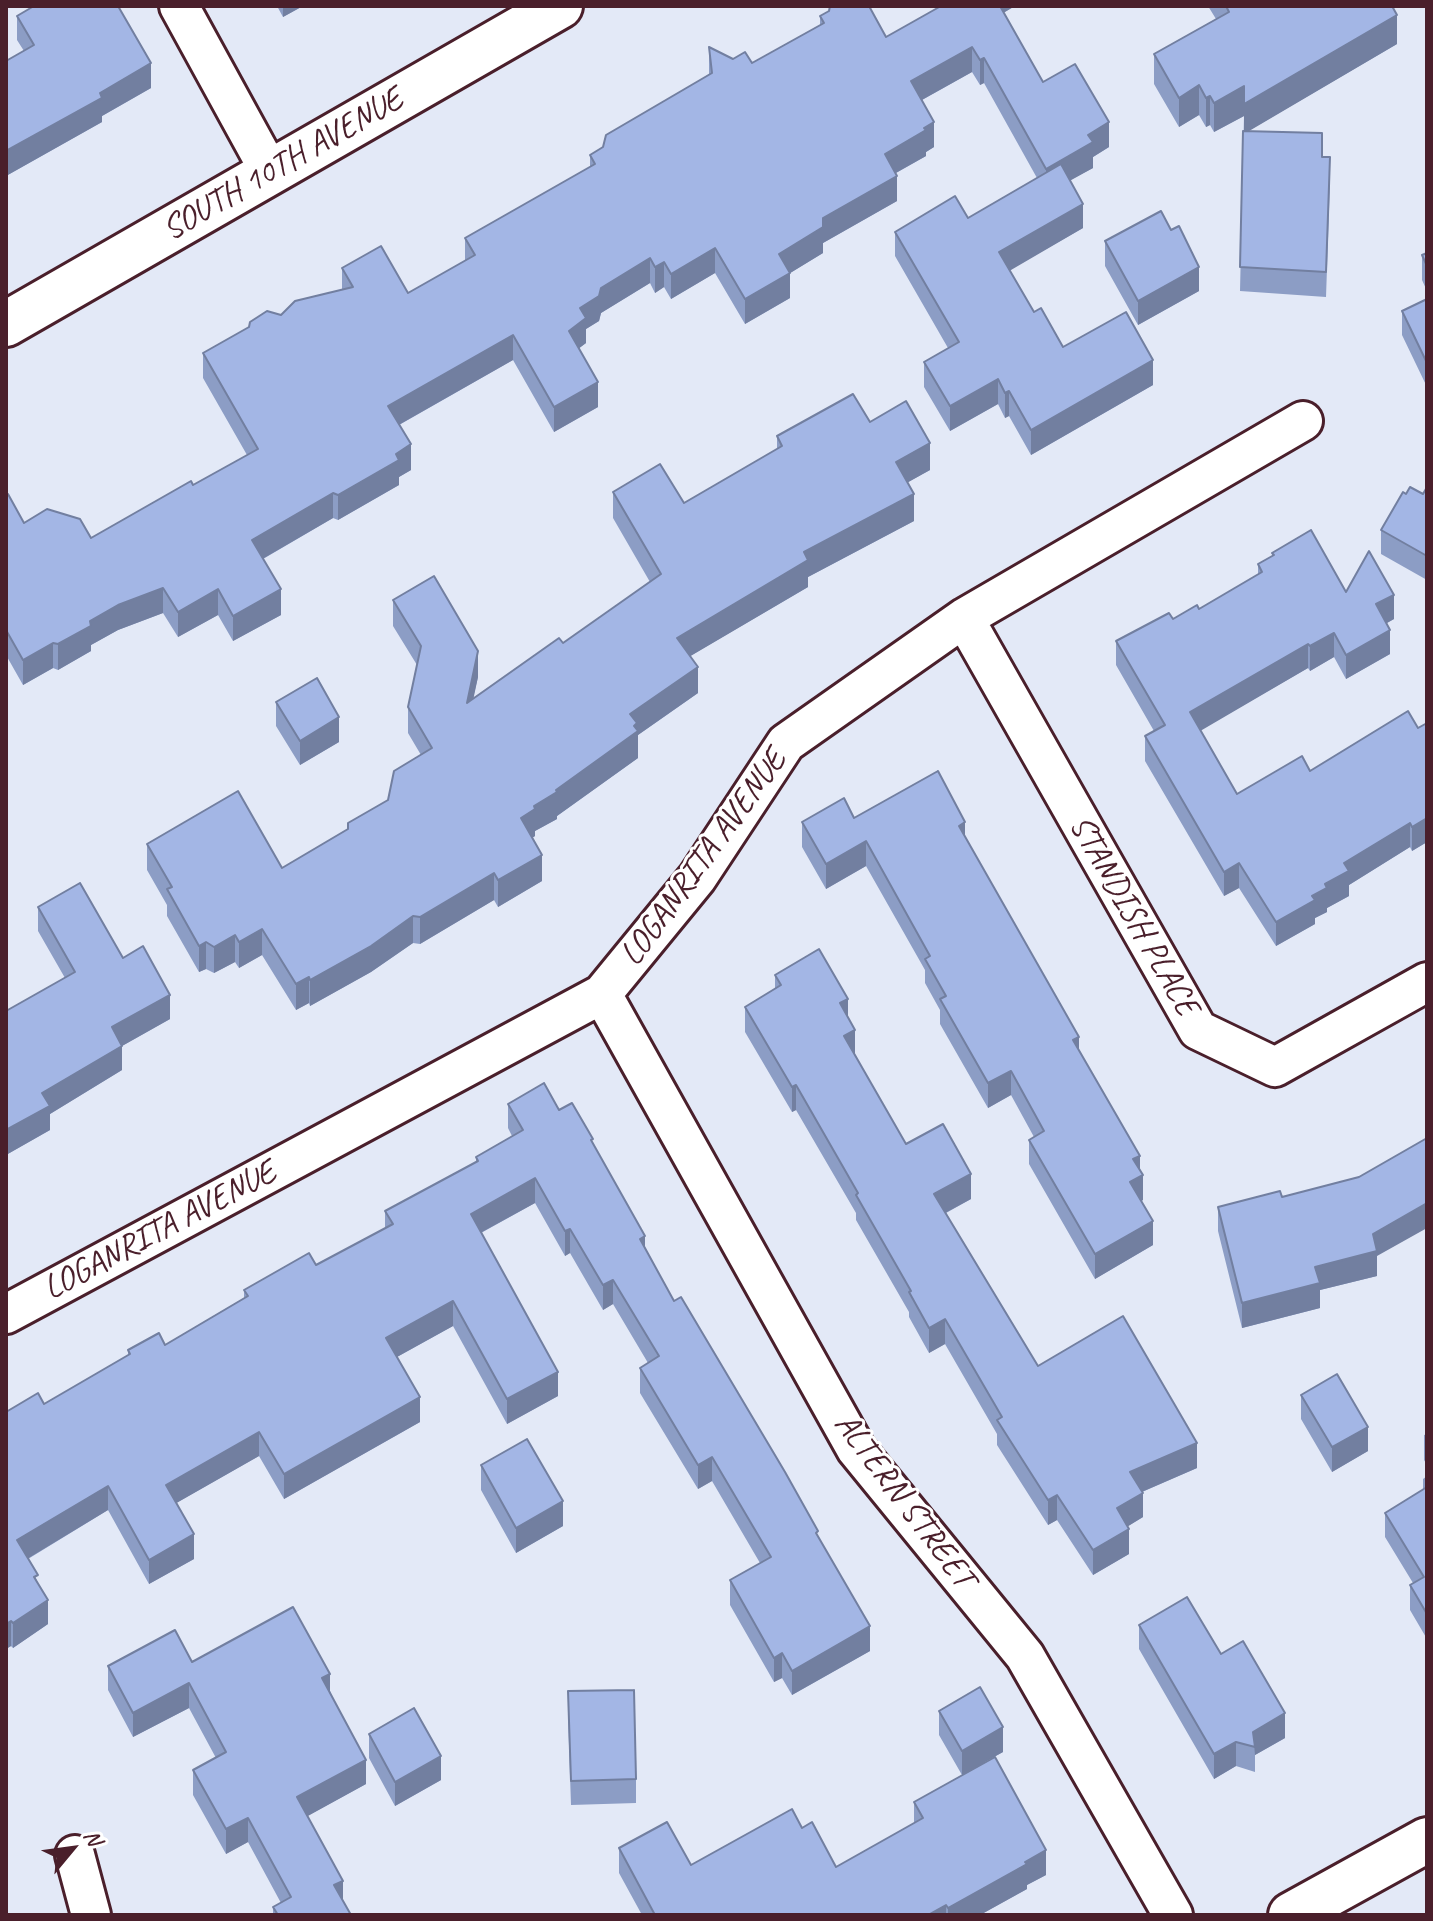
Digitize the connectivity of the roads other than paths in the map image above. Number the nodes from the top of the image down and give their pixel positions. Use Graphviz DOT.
graph roads {
  1 [pos="179,6"];
  2 [pos="560,6"];
  3 [pos="270,172"];
  4 [pos="6,324"];
  5 [pos="1303,421"];
  6 [pos="964,618"];
  7 [pos="1427,982"];
  8 [pos="602,994"];
  9 [pos="6,1314"];
  10 [pos="1427,1840"];
  11 [pos="75,1855"];
  12 [pos="91,1915"];
  13 [pos="1173,1915"];
  14 [pos="1291,1915"];
  1 -- 3 [label="street"];
  2 -- 3 [label="street, SOUTH 10TH AVENUE"];
  3 -- 4 [label="street, SOUTH 10TH AVENUE"];
  5 -- 6 [label="street, LOGANRITA AVENUE"];
  6 -- 7 [label="street, STANDISH PLACE"];
  6 -- 8 [label="street, LOGANRITA AVENUE"];
  8 -- 9 [label="street, LOGANRITA AVENUE"];
  8 -- 13 [label="street, ALTERN STREET"];
  10 -- 14 [label="street"];
  11 -- 12 [label="street"];
}
